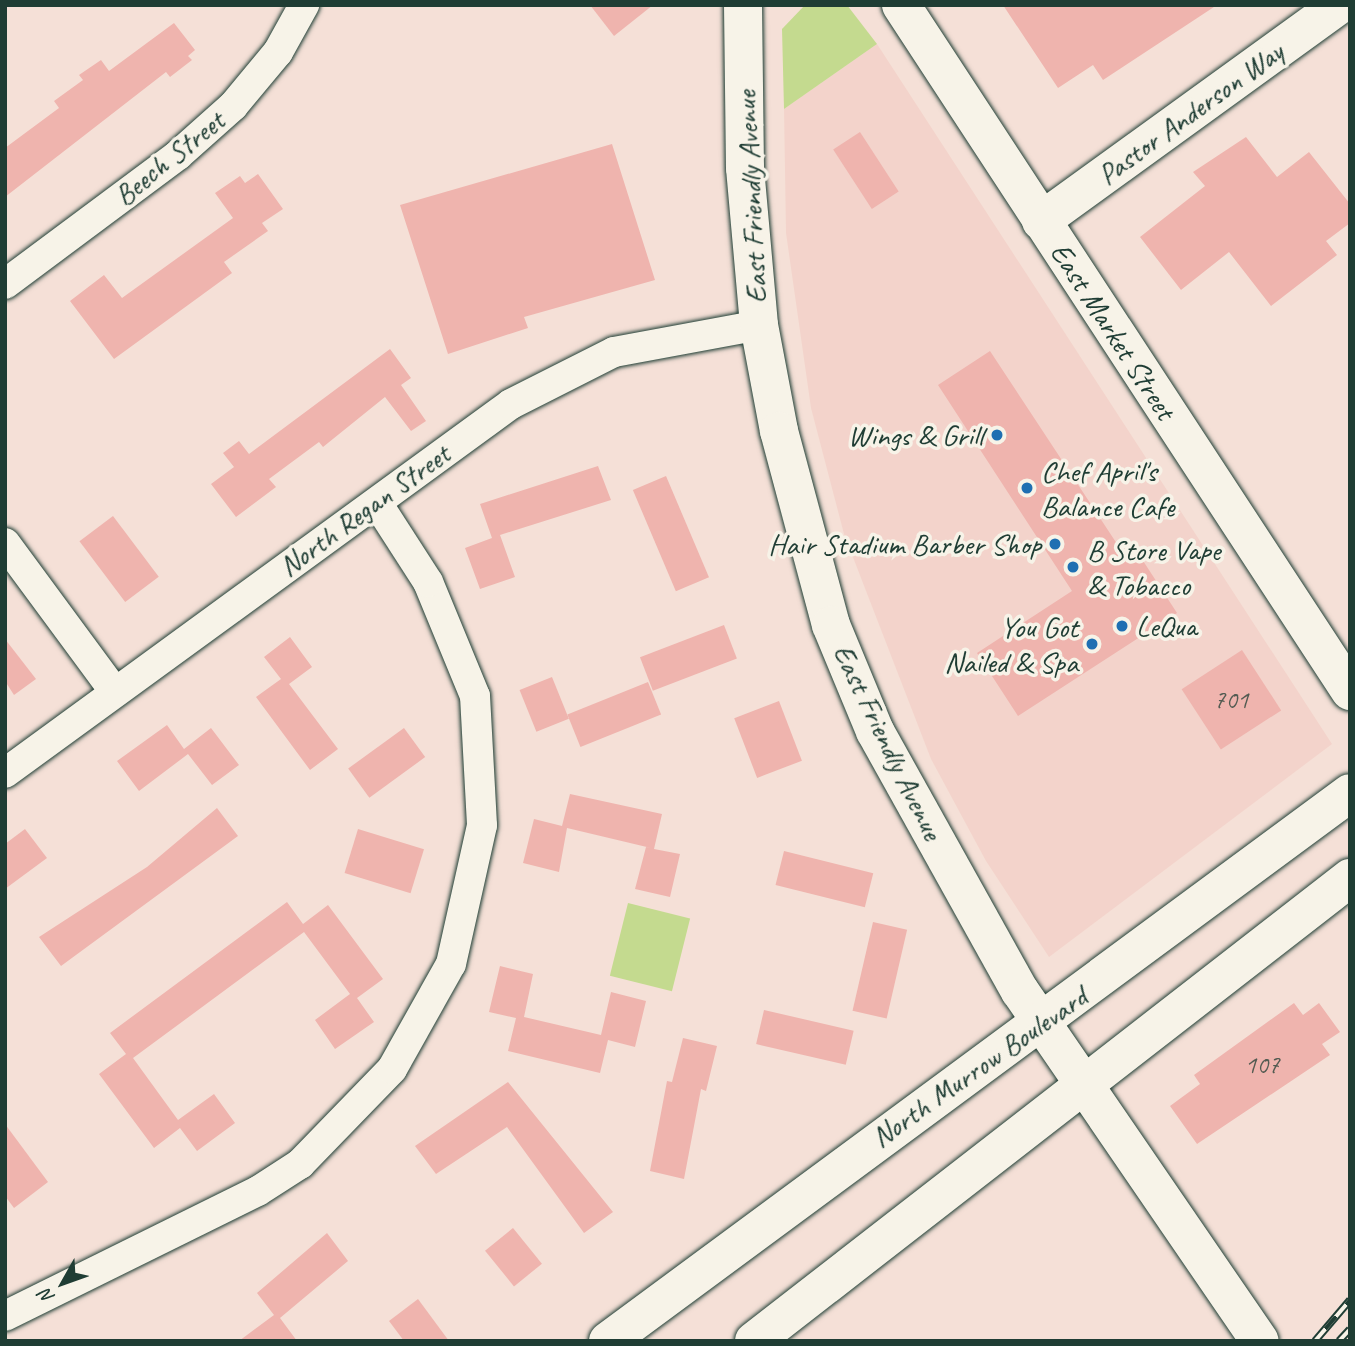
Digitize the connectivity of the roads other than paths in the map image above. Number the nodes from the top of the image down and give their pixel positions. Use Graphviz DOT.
graph roads {
  1 [pos="304,5"];
  2 [pos="901,5"];
  3 [pos="1339,5"];
  4 [pos="747,9"];
  5 [pos="1041,221"];
  6 [pos="5,284"];
  7 [pos="759,325"];
  8 [pos="377,503"];
  9 [pos="5,543"];
  10 [pos="1350,691"];
  11 [pos="115,692"];
  12 [pos="5,773"];
  13 [pos="1350,793"];
  14 [pos="1350,878"];
  15 [pos="1041,1025"];
  16 [pos="1081,1085"];
  17 [pos="5,1315"];
  18 [pos="608,1341"];
  19 [pos="754,1341"];
  20 [pos="1260,1341"];
  1 -- 6 [label="street, Beech Street"];
  2 -- 5 [label="main road, East Market Street"];
  3 -- 5 [label="main road, Pastor Anderson Way"];
  4 -- 7 [label="main road, East Friendly Avenue"];
  5 -- 10 [label="main road, East Market Street"];
  7 -- 8 [label="street, North Regan Street"];
  7 -- 15 [label="main road, East Friendly Avenue"];
  8 -- 11 [label="street, North Regan Street"];
  8 -- 17 [label="street"];
  9 -- 11 [label="street"];
  11 -- 12 [label="street, North Regan Street"];
  13 -- 15 [label="main road, North Murrow Boulevard"];
  14 -- 16 [label="main road"];
  15 -- 16 [label="main road, East Friendly Avenue"];
  15 -- 18 [label="main road, North Murrow Boulevard"];
  16 -- 19 [label="main road"];
  16 -- 20 [label="main road, East Friendly Avenue"];
}
